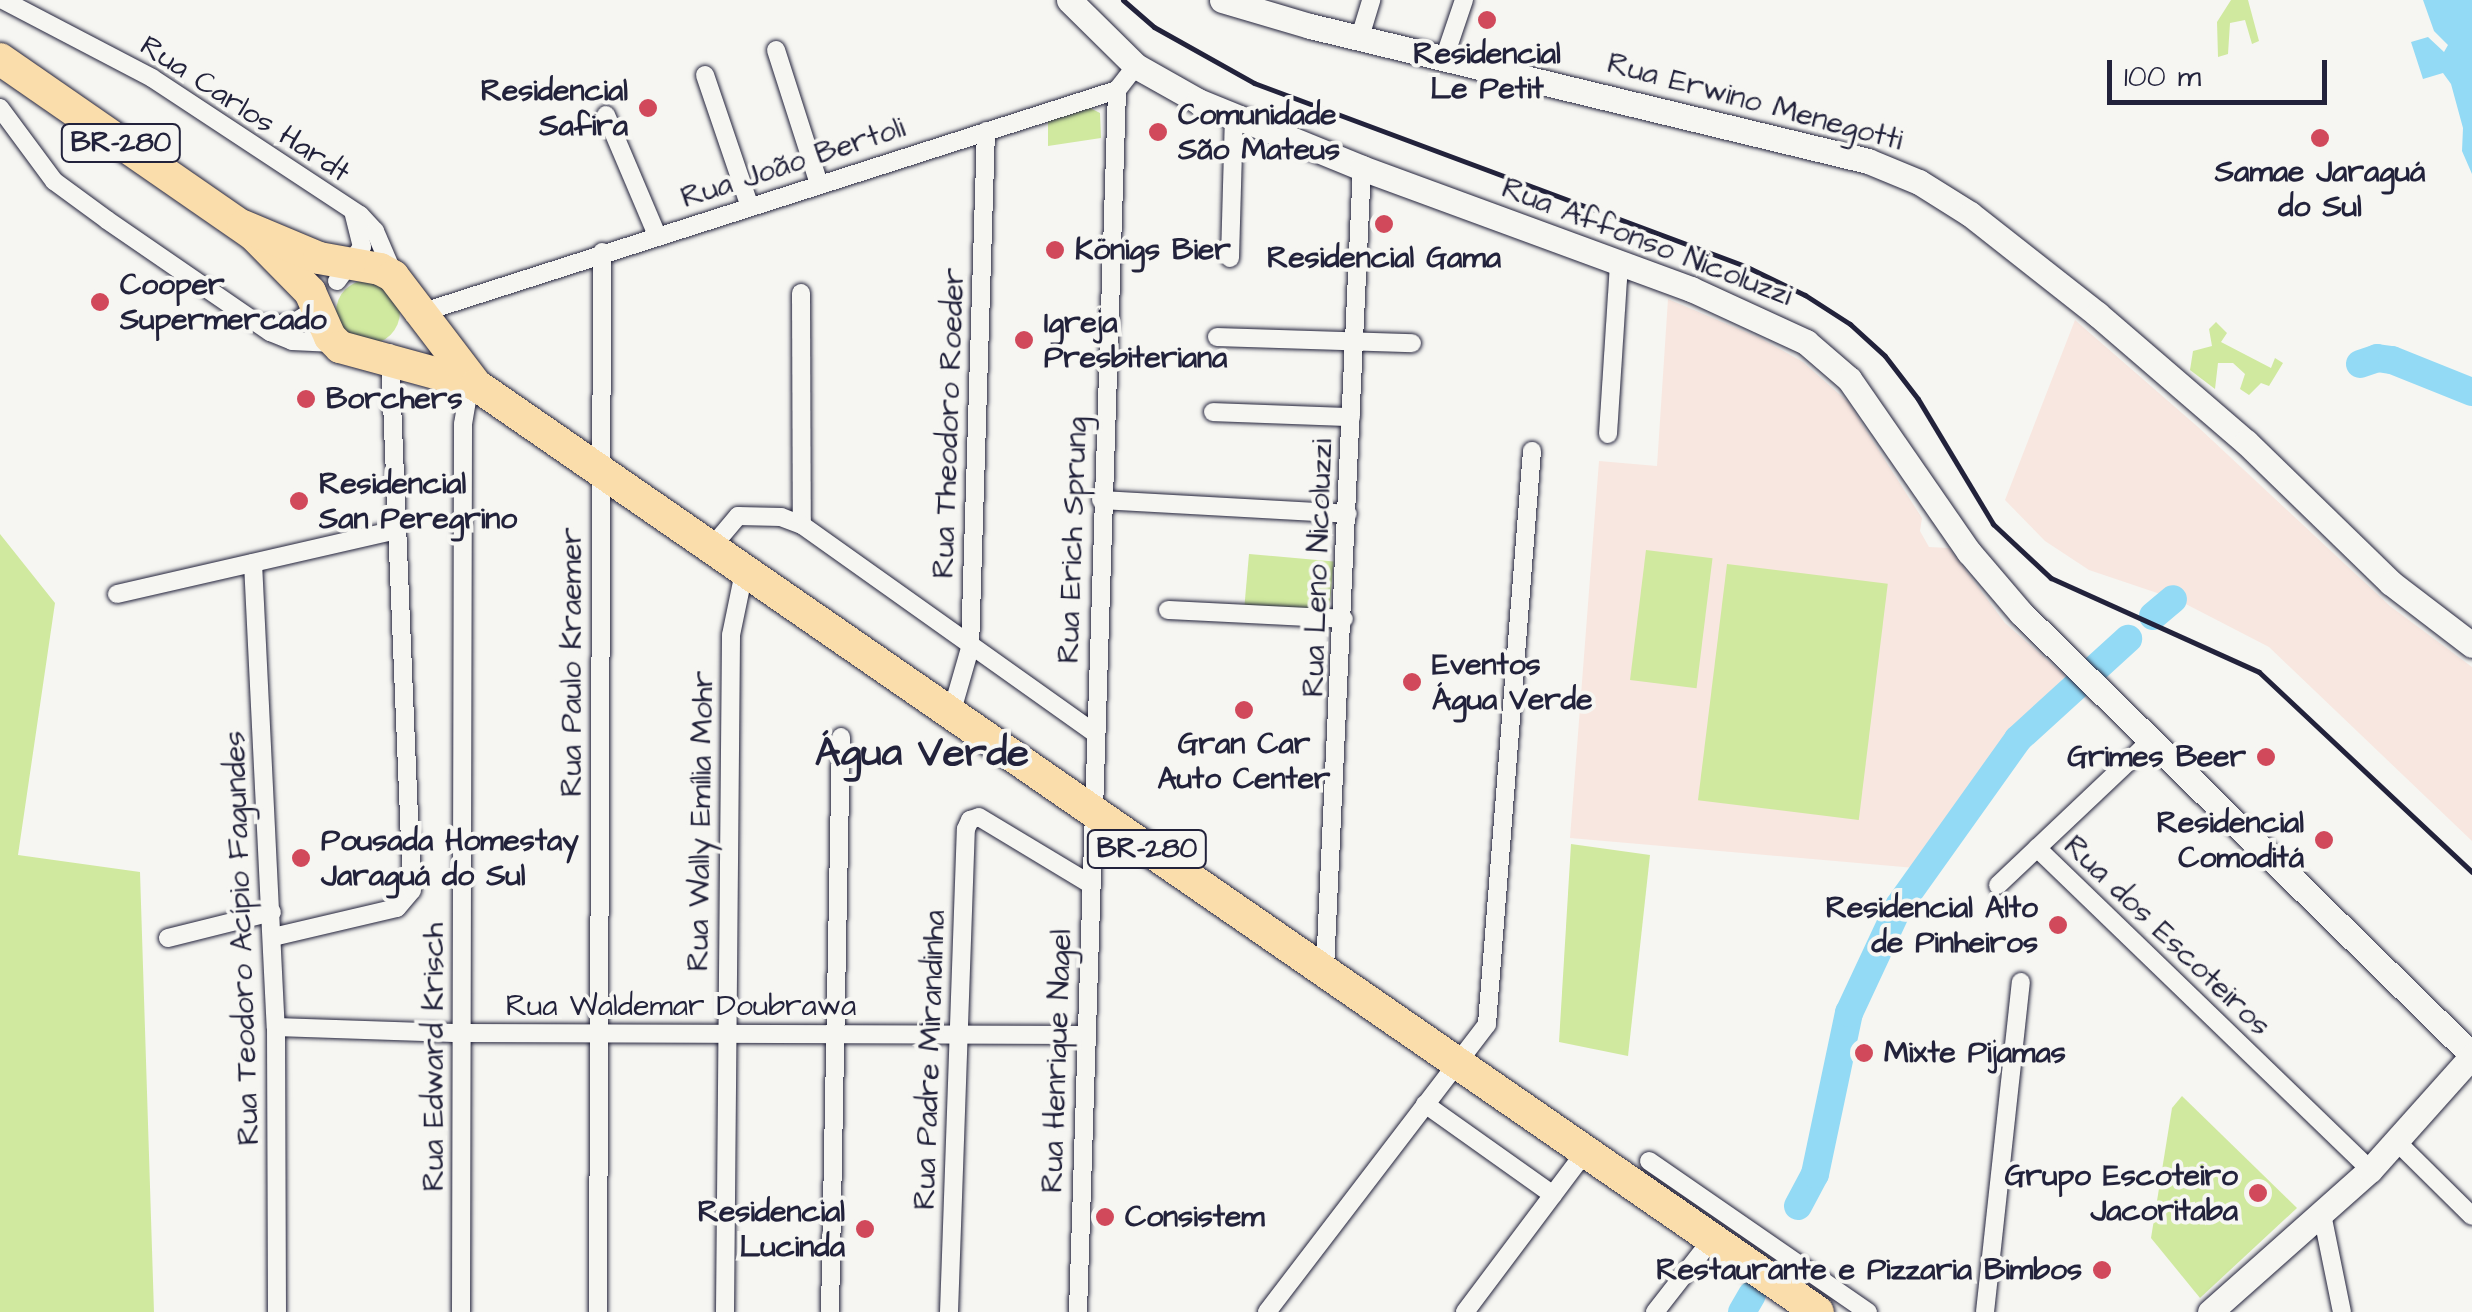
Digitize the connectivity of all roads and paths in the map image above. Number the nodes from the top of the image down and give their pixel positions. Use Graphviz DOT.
graph roads {
  1 [pos="3,0"];
  2 [pos="1069,0"];
  3 [pos="1222,0"];
  4 [pos="1371,0"];
  5 [pos="1464,0"];
  6 [pos="1360,38"];
  7 [pos="776,50"];
  8 [pos="1445,56"];
  9 [pos="0,59"];
  10 [pos="1136,66"];
  11 [pos="705,75"];
  12 [pos="1118,90"];
  13 [pos="0,108"];
  14 [pos="601,116"];
  15 [pos="1234,117"];
  16 [pos="986,131"];
  17 [pos="1362,168"];
  18 [pos="819,184"];
  19 [pos="750,207"];
  20 [pos="352,209"];
  21 [pos="243,226"];
  22 [pos="654,236"];
  23 [pos="602,252"];
  24 [pos="1230,258"];
  25 [pos="1619,263"];
  26 [pos="801,293"];
  27 [pos="336,298"];
  28 [pos="457,300"];
  29 [pos="409,301"];
  30 [pos="257,324"];
  31 [pos="1216,337"];
  32 [pos="1354,342"];
  33 [pos="1412,343"];
  34 [pos="384,354"];
  35 [pos="441,360"];
  36 [pos="473,384"];
  37 [pos="390,398"];
  38 [pos="1213,412"];
  39 [pos="1351,417"];
  40 [pos="1608,434"];
  41 [pos="1532,450"];
  42 [pos="600,471"];
  43 [pos="1101,500"];
  44 [pos="1348,514"];
  45 [pos="802,525"];
  46 [pos="396,530"];
  47 [pos="711,548"];
  48 [pos="253,563"];
  49 [pos="744,572"];
  50 [pos="118,594"];
  51 [pos="1168,610"];
  52 [pos="1344,619"];
  53 [pos="2472,644"];
  54 [pos="970,648"];
  55 [pos="951,714"];
  56 [pos="1095,733"];
  57 [pos="841,737"];
  58 [pos="2149,742"];
  59 [pos="1092,812"];
  60 [pos="2037,848"];
  61 [pos="1090,884"];
  62 [pos="1998,885"];
  63 [pos="272,912"];
  64 [pos="273,937"];
  65 [pos="168,938"];
  66 [pos="1326,970"];
  67 [pos="2021,982"];
  68 [pos="276,1027"];
  69 [pos="461,1033"];
  70 [pos="600,1033"];
  71 [pos="726,1033"];
  72 [pos="834,1034"];
  73 [pos="958,1034"];
  74 [pos="1086,1035"];
  75 [pos="2472,1055"];
  76 [pos="1458,1062"];
  77 [pos="1425,1104"];
  78 [pos="2397,1142"];
  79 [pos="1586,1151"];
  80 [pos="1649,1161"];
  81 [pos="2370,1170"];
  82 [pos="1553,1195"];
  83 [pos="2322,1214"];
  84 [pos="2472,1216"];
  85 [pos="1712,1238"];
  86 [pos="276,1312"];
  87 [pos="461,1312"];
  88 [pos="598,1312"];
  89 [pos="725,1312"];
  90 [pos="830,1312"];
  91 [pos="949,1312"];
  92 [pos="1078,1312"];
  93 [pos="1268,1312"];
  94 [pos="1465,1312"];
  95 [pos="1655,1312"];
  96 [pos="1818,1312"];
  97 [pos="1868,1312"];
  98 [pos="1986,1312"];
  99 [pos="2210,1312"];
  100 [pos="2342,1312"];
  1 -- 20 [label="street, Rua Carlos Hardt"];
  2 -- 10 [label="street, Rua Affonso Nicoluzzi"];
  3 -- 6 [label="street, Rua Erwino Menegotti"];
  4 -- 6 [label="street"];
  5 -- 8 [label="street"];
  6 -- 8 [label="street, Rua Erwino Menegotti"];
  7 -- 18 [label="street"];
  8 -- 53 [label="street, Rua Erwino Menegotti"];
  9 -- 21 [label="highway, BR-280"];
  10 -- 12 [label="street"];
  10 -- 15 [label="street, Rua Affonso Nicoluzzi"];
  11 -- 19 [label="street"];
  12 -- 16 [label="street, Rua João Bertoli"];
  12 -- 43 [label="street, Rua Erich Sprung"];
  13 -- 30 [label="street"];
  14 -- 22 [label="street"];
  15 -- 17 [label="street, Rua Affonso Nicoluzzi"];
  15 -- 24 [label="street"];
  16 -- 18 [label="street, Rua João Bertoli"];
  16 -- 54 [label="street, Rua Theodoro Roeder"];
  17 -- 25 [label="street, Rua Affonso Nicoluzzi"];
  17 -- 32 [label="street, Rua Leno Nicoluzzi"];
  18 -- 19 [label="street, Rua João Bertoli"];
  19 -- 22 [label="street, Rua João Bertoli"];
  20 -- 27 [label="street, Rua Carlos Hardt"];
  20 -- 29 [label="street, Rua Carlos Hardt"];
  21 -- 27 [label="highway, BR-280"];
  21 -- 27 [label="highway, BR-280"];
  22 -- 23 [label="street, Rua João Bertoli"];
  23 -- 28 [label="street, Rua João Bertoli"];
  23 -- 42 [label="street, Rua Paulo Kraemer"];
  25 -- 40 [label="street"];
  25 -- 58 [label="street, Rua Affonso Nicoluzzi"];
  26 -- 45 [label="street"];
  27 -- 29 [label="highway, BR-280"];
  27 -- 30 [label="street"];
  27 -- 30 [label="street"];
  27 -- 34 [label="highway, BR-280"];
  28 -- 29 [label="street, Rua João Bertoli"];
  28 -- 35 [label="street"];
  29 -- 34 [label="highway"];
  29 -- 35 [label="highway, BR-280"];
  31 -- 32 [label="street"];
  32 -- 33 [label="street"];
  32 -- 39 [label="street, Rua Leno Nicoluzzi"];
  34 -- 35 [label="highway, BR-280"];
  34 -- 37 [label="street"];
  35 -- 36 [label="highway, BR-280"];
  35 -- 37 [label="street"];
  36 -- 42 [label="highway, BR-280"];
  36 -- 69 [label="street, Rua Edward Krisch"];
  37 -- 46 [label="street"];
  38 -- 39 [label="street"];
  39 -- 44 [label="street, Rua Leno Nicoluzzi"];
  41 -- 76 [label="street"];
  42 -- 47 [label="highway, BR-280"];
  42 -- 70 [label="street, Rua Paulo Kraemer"];
  43 -- 44 [label="street"];
  43 -- 56 [label="street, Rua Erich Sprung"];
  44 -- 52 [label="street, Rua Leno Nicoluzzi"];
  45 -- 47 [label="street"];
  45 -- 54 [label="street"];
  46 -- 48 [label="street"];
  46 -- 64 [label="street"];
  47 -- 49 [label="highway, BR-280"];
  48 -- 50 [label="street"];
  48 -- 63 [label="street, Rua Teodoro Acípio Fagundes"];
  49 -- 55 [label="highway, BR-280"];
  49 -- 71 [label="street, Rua Wally Emília Mohr"];
  51 -- 52 [label="street"];
  52 -- 66 [label="street, Rua Leno Nicoluzzi"];
  54 -- 55 [label="street, Rua Theodoro Roeder"];
  54 -- 56 [label="street"];
  55 -- 59 [label="highway, BR-280"];
  56 -- 59 [label="street, Rua Erich Sprung"];
  57 -- 72 [label="street"];
  58 -- 60 [label="street, Rua dos Escoteiros"];
  58 -- 75 [label="street, Rua Affonso Nicoluzzi"];
  59 -- 61 [label="street, Rua Henrique Nagel"];
  59 -- 66 [label="highway, BR-280"];
  60 -- 62 [label="street"];
  60 -- 81 [label="street, Rua dos Escoteiros"];
  61 -- 73 [label="street, Rua Padre Mirandinha"];
  61 -- 74 [label="street, Rua Henrique Nagel"];
  63 -- 64 [label="street, Rua Teodoro Acípio Fagundes"];
  63 -- 65 [label="street"];
  64 -- 68 [label="street, Rua Teodoro Acípio Fagundes"];
  66 -- 76 [label="highway, BR-280"];
  67 -- 98 [label="street"];
  68 -- 69 [label="street, Rua Waldemar Doubrawa"];
  68 -- 86 [label="street, Rua Teodoro Acípio Fagundes"];
  69 -- 70 [label="street, Rua Waldemar Doubrawa"];
  69 -- 87 [label="street, Rua Edward Krisch"];
  70 -- 71 [label="street, Rua Waldemar Doubrawa"];
  70 -- 88 [label="street, Rua Paulo Kraemer"];
  71 -- 72 [label="street, Rua Waldemar Doubrawa"];
  71 -- 89 [label="street, Rua Wally Emília Mohr"];
  72 -- 73 [label="street, Rua Waldemar Doubrawa"];
  72 -- 90 [label="street"];
  73 -- 74 [label="street, Rua Waldemar Doubrawa"];
  73 -- 91 [label="street, Rua Padre Mirandinha"];
  74 -- 92 [label="street, Rua Henrique Nagel"];
  75 -- 78 [label="street"];
  76 -- 77 [label="street"];
  76 -- 79 [label="highway, BR-280"];
  77 -- 82 [label="street"];
  77 -- 93 [label="street"];
  78 -- 81 [label="street"];
  78 -- 84 [label="street"];
  79 -- 82 [label="street"];
  79 -- 85 [label="highway, BR-280"];
  80 -- 97 [label="street"];
  81 -- 83 [label="street"];
  82 -- 94 [label="street"];
  83 -- 99 [label="street"];
  83 -- 100 [label="street"];
  85 -- 95 [label="street"];
  85 -- 96 [label="highway, BR-280"];
}
